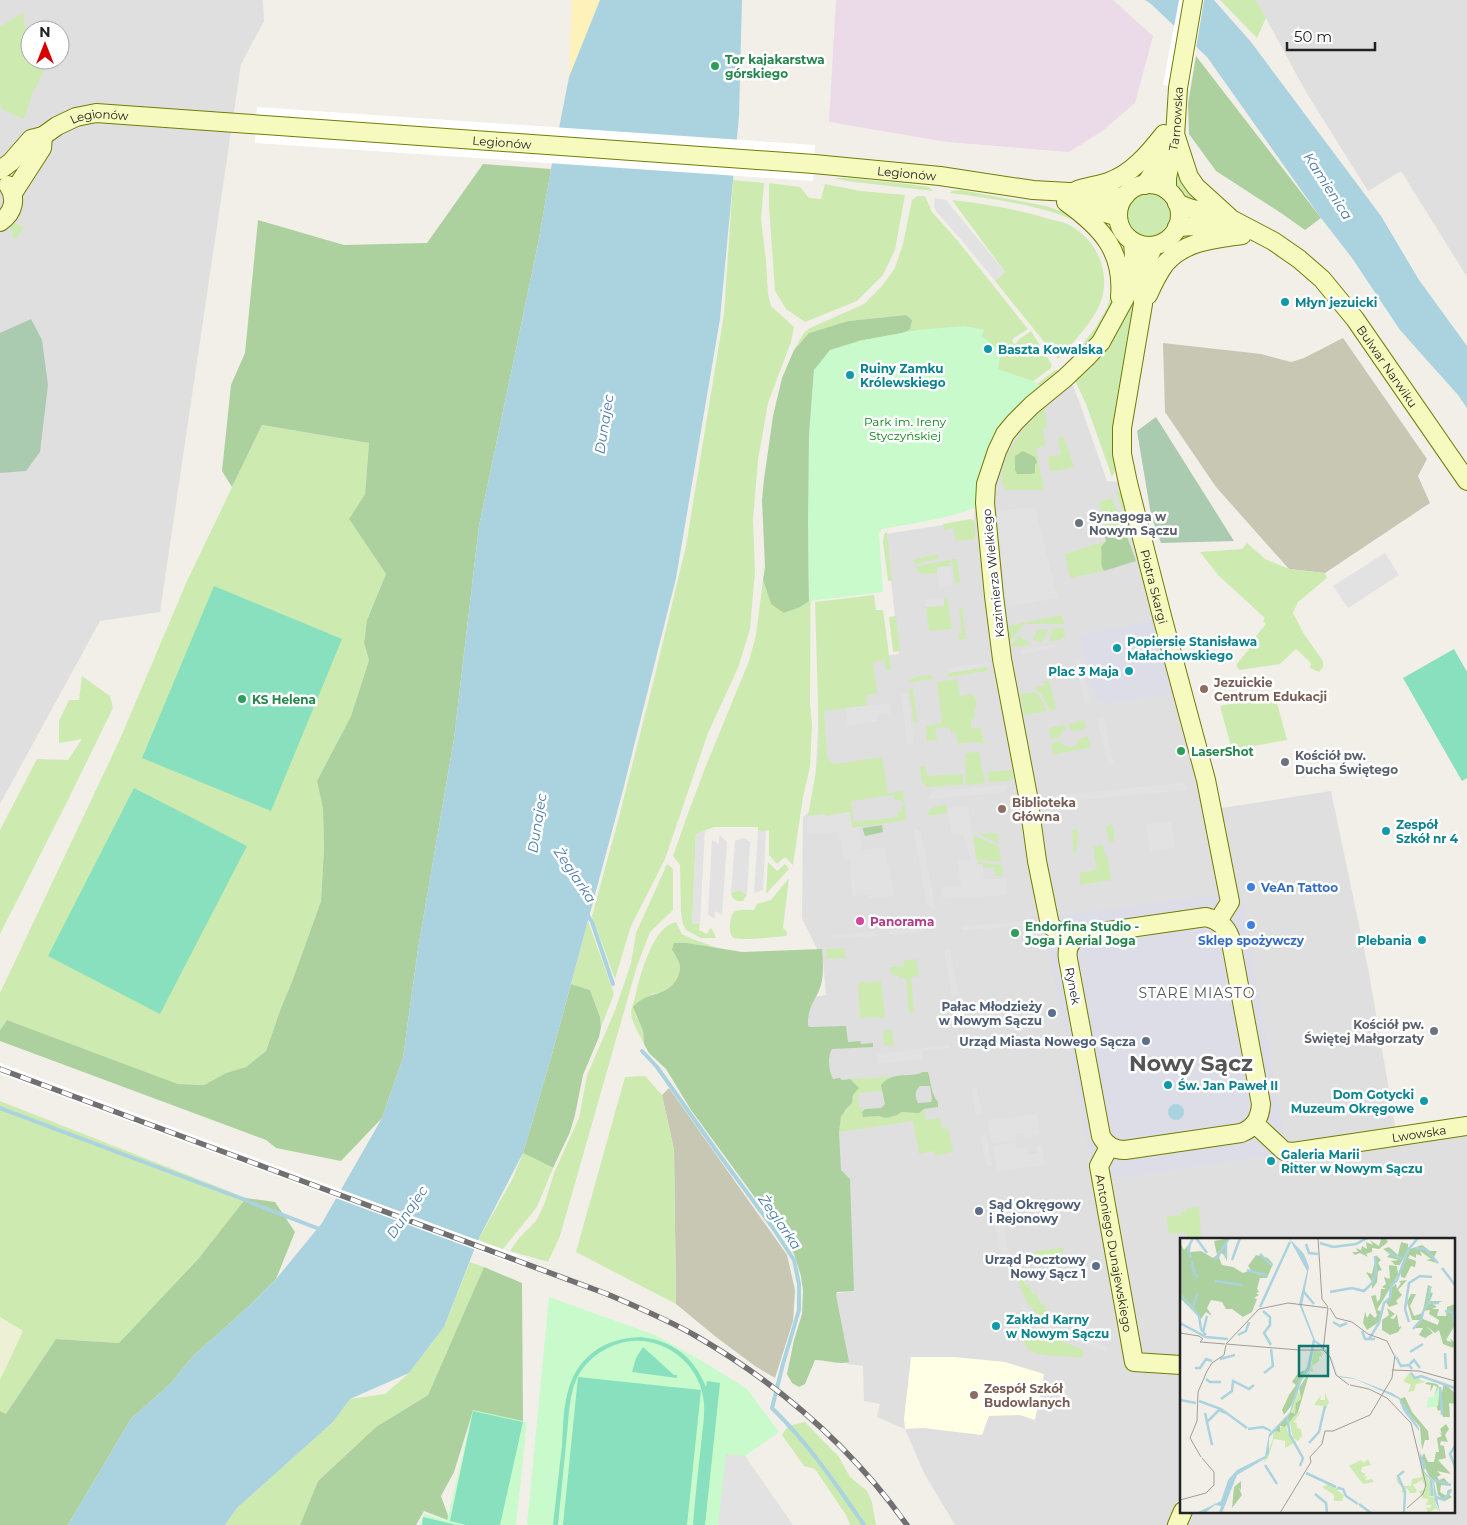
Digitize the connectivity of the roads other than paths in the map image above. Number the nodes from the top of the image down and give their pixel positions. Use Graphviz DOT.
graph roads {
  1 [pos="1193,0"];
  2 [pos="1170,135"];
  3 [pos="43,136"];
  4 [pos="0,170"];
  5 [pos="0,178"];
  6 [pos="1145,185"];
  7 [pos="13,193"];
  8 [pos="1125,196"];
  9 [pos="1067,197"];
  10 [pos="1172,197"];
  11 [pos="1118,217"];
  12 [pos="0,222"];
  13 [pos="1177,227"];
  14 [pos="1237,228"];
  15 [pos="1133,242"];
  16 [pos="1154,246"];
  17 [pos="1143,304"];
  18 [pos="1118,312"];
  19 [pos="1467,481"];
  20 [pos="1218,921"];
  21 [pos="1070,942"];
  22 [pos="1255,1124"];
  23 [pos="1467,1126"];
  24 [pos="1110,1147"];
  25 [pos="1180,1365"];
  26 [pos="1182,1512"];
  27 [pos="1177,1525"];
  1 -- 2 [label="street, Tarnowska"];
  2 -- 6 [label="street, Tarnowska"];
  2 -- 9 [label="street"];
  2 -- 10 [label="street, Tarnowska"];
  2 -- 14 [label="street"];
  3 -- 4 [label="street, Legionów"];
  3 -- 7 [label="street"];
  3 -- 9 [label="street, Legionów"];
  5 -- 7 [label="street"];
  6 -- 8 [label="street"];
  6 -- 10 [label="street"];
  7 -- 12 [label="street"];
  8 -- 9 [label="street, Legionów"];
  8 -- 11 [label="street"];
  9 -- 11 [label="street, Legionów"];
  9 -- 18 [label="street"];
  10 -- 13 [label="street"];
  10 -- 14 [label="street, Bulwar Narwiku"];
  11 -- 15 [label="street"];
  13 -- 14 [label="street, Bulwar Narwiku"];
  13 -- 16 [label="street"];
  14 -- 17 [label="street"];
  14 -- 19 [label="street, Bulwar Narwiku"];
  15 -- 16 [label="street"];
  15 -- 18 [label="street, Kazimierza Wielkiego"];
  16 -- 17 [label="street, Piotra Skargi"];
  17 -- 20 [label="street, Piotra Skargi"];
  18 -- 21 [label="street, Kazimierza Wielkiego"];
  20 -- 21 [label="street"];
  20 -- 22 [label="street"];
  21 -- 24 [label="street, Rynek"];
  22 -- 23 [label="street, Lwowska"];
  22 -- 24 [label="street"];
  24 -- 25 [label="street, Antoniego Dunajewskiego"];
  26 -- 27 [label="street"];
}
